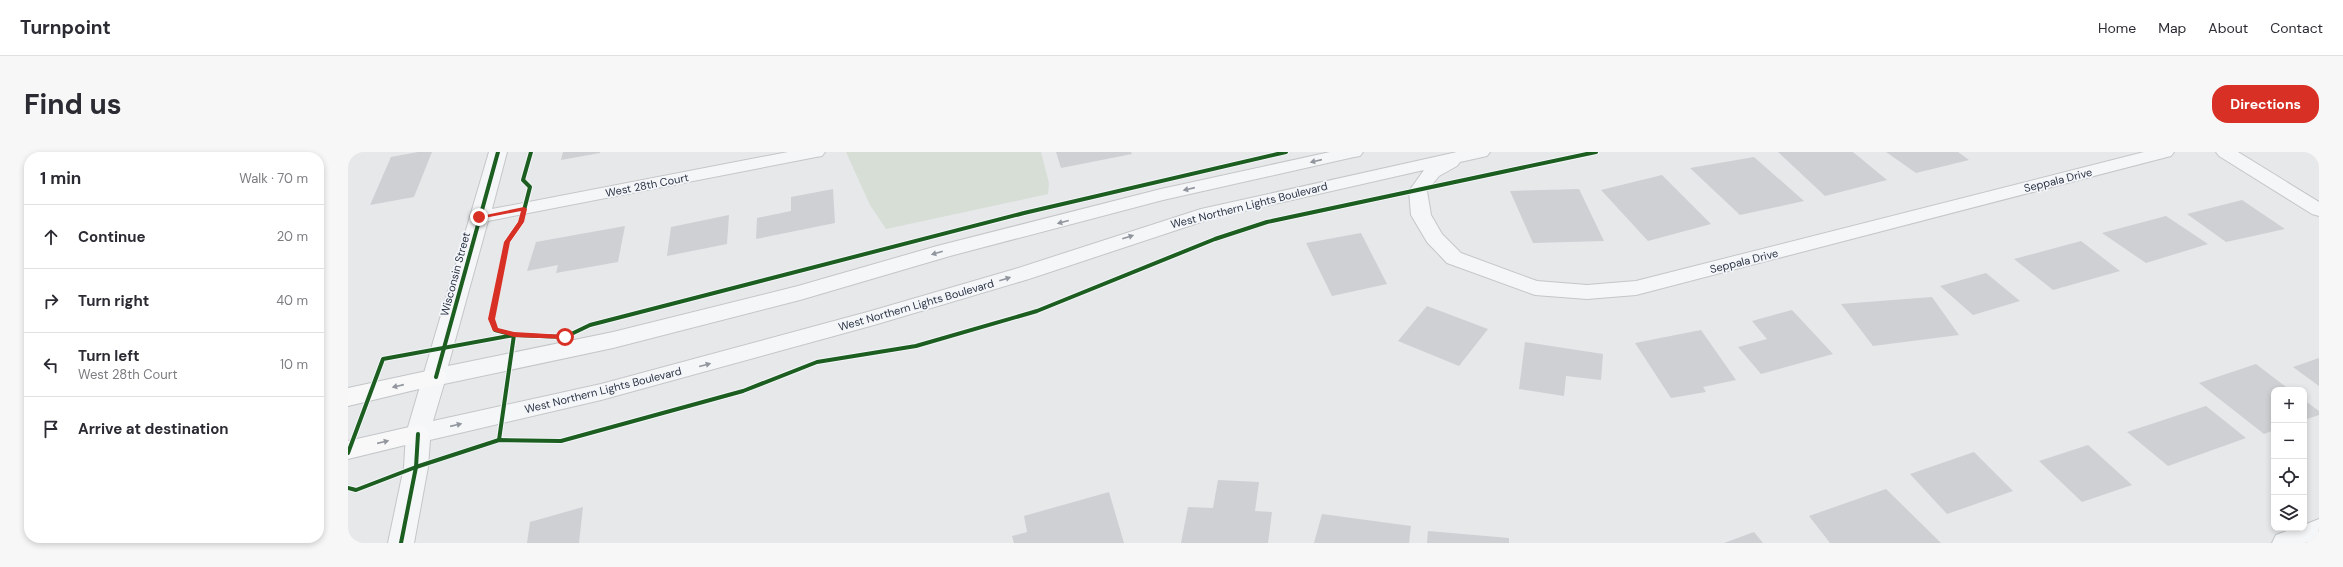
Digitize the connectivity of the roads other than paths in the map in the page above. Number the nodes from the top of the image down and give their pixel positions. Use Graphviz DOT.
graph roads {
  1 [pos="498,152"];
  2 [pos="816,152"];
  3 [pos="1354,152"];
  4 [pos="1363,152"];
  5 [pos="2165,152"];
  6 [pos="2225,152"];
  7 [pos="1471,154"];
  8 [pos="1379,174"];
  9 [pos="2319,210"];
  10 [pos="479,217"];
  11 [pos="436,377"];
  12 [pos="348,397"];
  13 [pos="418,434"];
  14 [pos="348,450"];
  15 [pos="2319,530"];
  16 [pos="401,543"];
  17 [pos="2285,543"];
  1 -- 10 [label="street, Wisconsin Street"];
  2 -- 10 [label="street, West 28th Court"];
  3 -- 11 [label="street, one-way"];
  4 -- 8 [label="street"];
  5 -- 7 [label="street, Seppala Drive"];
  6 -- 9 [label="street"];
  7 -- 8 [label="street, West Northern Lights Boulevard"];
  13 -- 8 [label="street, West Northern Lights Boulevard, one-way"];
  10 -- 11 [label="street, Wisconsin Street"];
  11 -- 12 [label="main road, one-way"];
  11 -- 13 [label="street, Wisconsin Street"];
  14 -- 13 [label="main road, West Northern Lights Boulevard, one-way"];
  13 -- 16 [label="street, Wisconsin Street"];
  15 -- 17 [label="street"];
}
